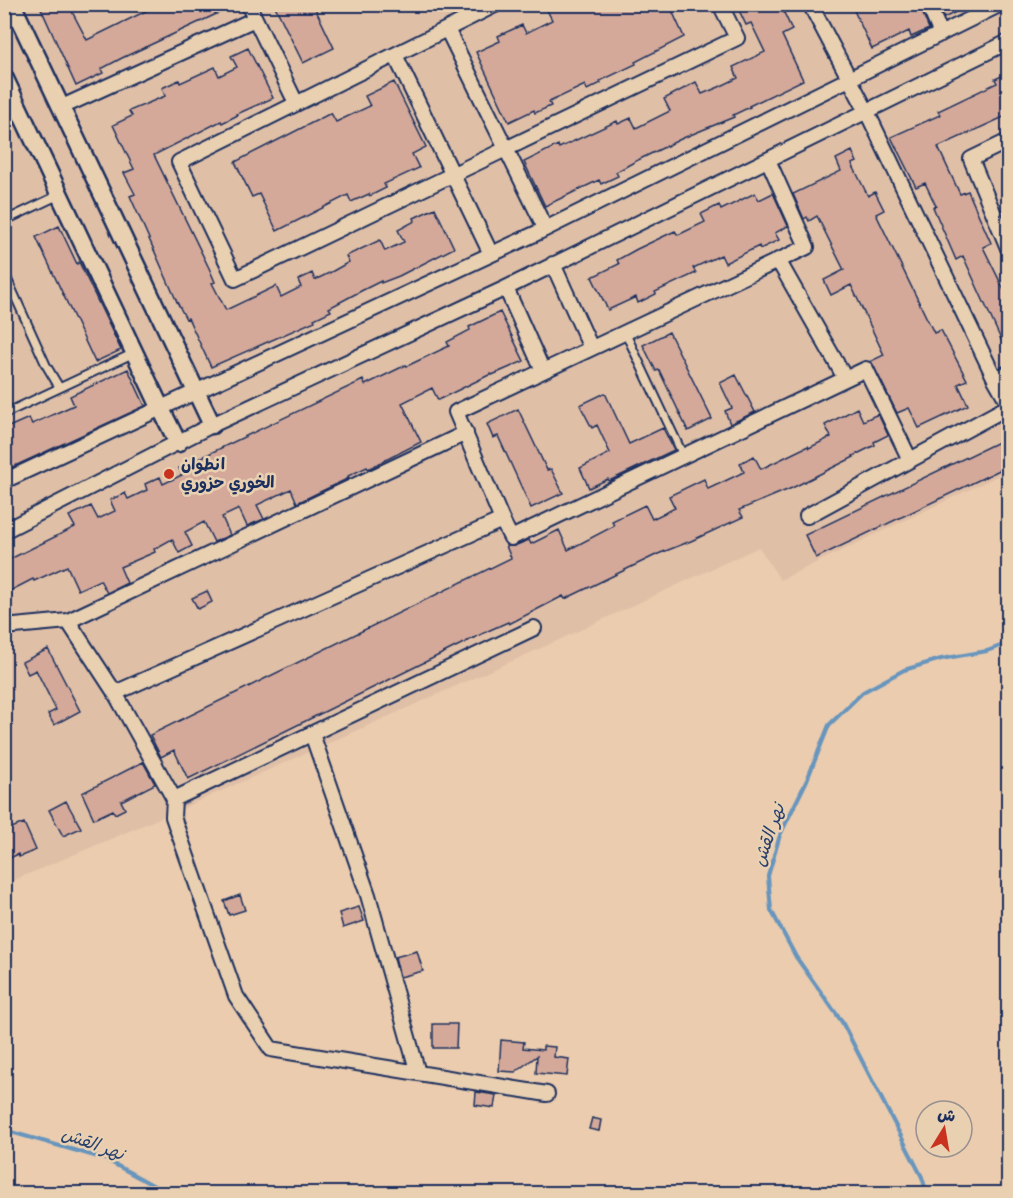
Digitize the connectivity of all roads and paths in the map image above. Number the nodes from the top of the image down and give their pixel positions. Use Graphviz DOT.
graph roads {
  1 [pos="12,4"];
  2 [pos="248,4"];
  3 [pos="497,4"];
  4 [pos="720,4"];
  5 [pos="810,4"];
  6 [pos="928,4"];
  7 [pos="1001,4"];
  8 [pos="255,19"];
  9 [pos="447,29"];
  10 [pos="941,34"];
  11 [pos="1008,42"];
  12 [pos="394,55"];
  13 [pos="4,76"];
  14 [pos="849,79"];
  15 [pos="296,104"];
  16 [pos="62,107"];
  17 [pos="867,112"];
  18 [pos="1008,141"];
  19 [pos="505,149"];
  20 [pos="768,160"];
  21 [pos="451,175"];
  22 [pos="60,194"];
  23 [pos="4,221"];
  24 [pos="545,228"];
  25 [pos="1008,248"];
  26 [pos="491,254"];
  27 [pos="778,260"];
  28 [pos="553,264"];
  29 [pos="4,272"];
  30 [pos="506,288"];
  31 [pos="625,332"];
  32 [pos="591,348"];
  33 [pos="134,353"];
  34 [pos="543,371"];
  35 [pos="1008,373"];
  36 [pos="845,378"];
  37 [pos="995,380"];
  38 [pos="59,387"];
  39 [pos="196,392"];
  40 [pos="1008,402"];
  41 [pos="1008,407"];
  42 [pos="161,409"];
  43 [pos="4,414"];
  44 [pos="212,426"];
  45 [pos="465,433"];
  46 [pos="178,442"];
  47 [pos="683,455"];
  48 [pos="910,460"];
  49 [pos="4,482"];
  50 [pos="807,516"];
  51 [pos="502,520"];
  52 [pos="4,531"];
  53 [pos="68,621"];
  54 [pos="4,627"];
  55 [pos="534,628"];
  56 [pos="115,693"];
  57 [pos="312,734"];
  58 [pos="174,799"];
  59 [pos="418,1073"];
  60 [pos="547,1094"];
  1 -- 16 [label="street"];
  2 -- 8 [label="street"];
  3 -- 9 [label="street"];
  4 -- 19 [label="street"];
  5 -- 14 [label="street"];
  6 -- 10 [label="street"];
  7 -- 10 [label="street"];
  8 -- 15 [label="street"];
  8 -- 16 [label="street"];
  9 -- 12 [label="street"];
  9 -- 19 [label="street"];
  10 -- 14 [label="street"];
  11 -- 17 [label="street"];
  12 -- 15 [label="street"];
  12 -- 21 [label="street"];
  13 -- 22 [label="street"];
  14 -- 17 [label="street"];
  14 -- 24 [label="street"];
  15 -- 21 [label="street"];
  16 -- 39 [label="street"];
  17 -- 20 [label="street"];
  17 -- 37 [label="street"];
  18 -- 25 [label="street"];
  19 -- 21 [label="street"];
  19 -- 24 [label="street"];
  20 -- 27 [label="street"];
  20 -- 28 [label="street"];
  21 -- 26 [label="street"];
  22 -- 23 [label="lane"];
  22 -- 33 [label="street"];
  24 -- 26 [label="street"];
  26 -- 39 [label="street"];
  27 -- 31 [label="street"];
  27 -- 36 [label="street"];
  28 -- 30 [label="street"];
  28 -- 32 [label="street"];
  29 -- 38 [label="lane"];
  30 -- 34 [label="street"];
  30 -- 44 [label="street"];
  31 -- 32 [label="street"];
  31 -- 47 [label="lane"];
  32 -- 34 [label="street"];
  33 -- 38 [label="lane"];
  33 -- 42 [label="street"];
  34 -- 45 [label="street"];
  35 -- 37 [label="street"];
  36 -- 47 [label="street"];
  36 -- 48 [label="street"];
  37 -- 40 [label="street"];
  38 -- 43 [label="lane"];
  39 -- 42 [label="street"];
  39 -- 44 [label="street"];
  41 -- 48 [label="street"];
  42 -- 46 [label="street"];
  42 -- 49 [label="street"];
  44 -- 46 [label="street"];
  45 -- 51 [label="street"];
  45 -- 53 [label="street"];
  46 -- 52 [label="street"];
  47 -- 51 [label="street"];
  48 -- 50 [label="street"];
  51 -- 56 [label="street"];
  53 -- 54 [label="street"];
  53 -- 56 [label="street"];
  55 -- 57 [label="street"];
  56 -- 58 [label="street"];
  57 -- 58 [label="street"];
  57 -- 59 [label="street"];
  58 -- 59 [label="street"];
  59 -- 60 [label="street"];
}
